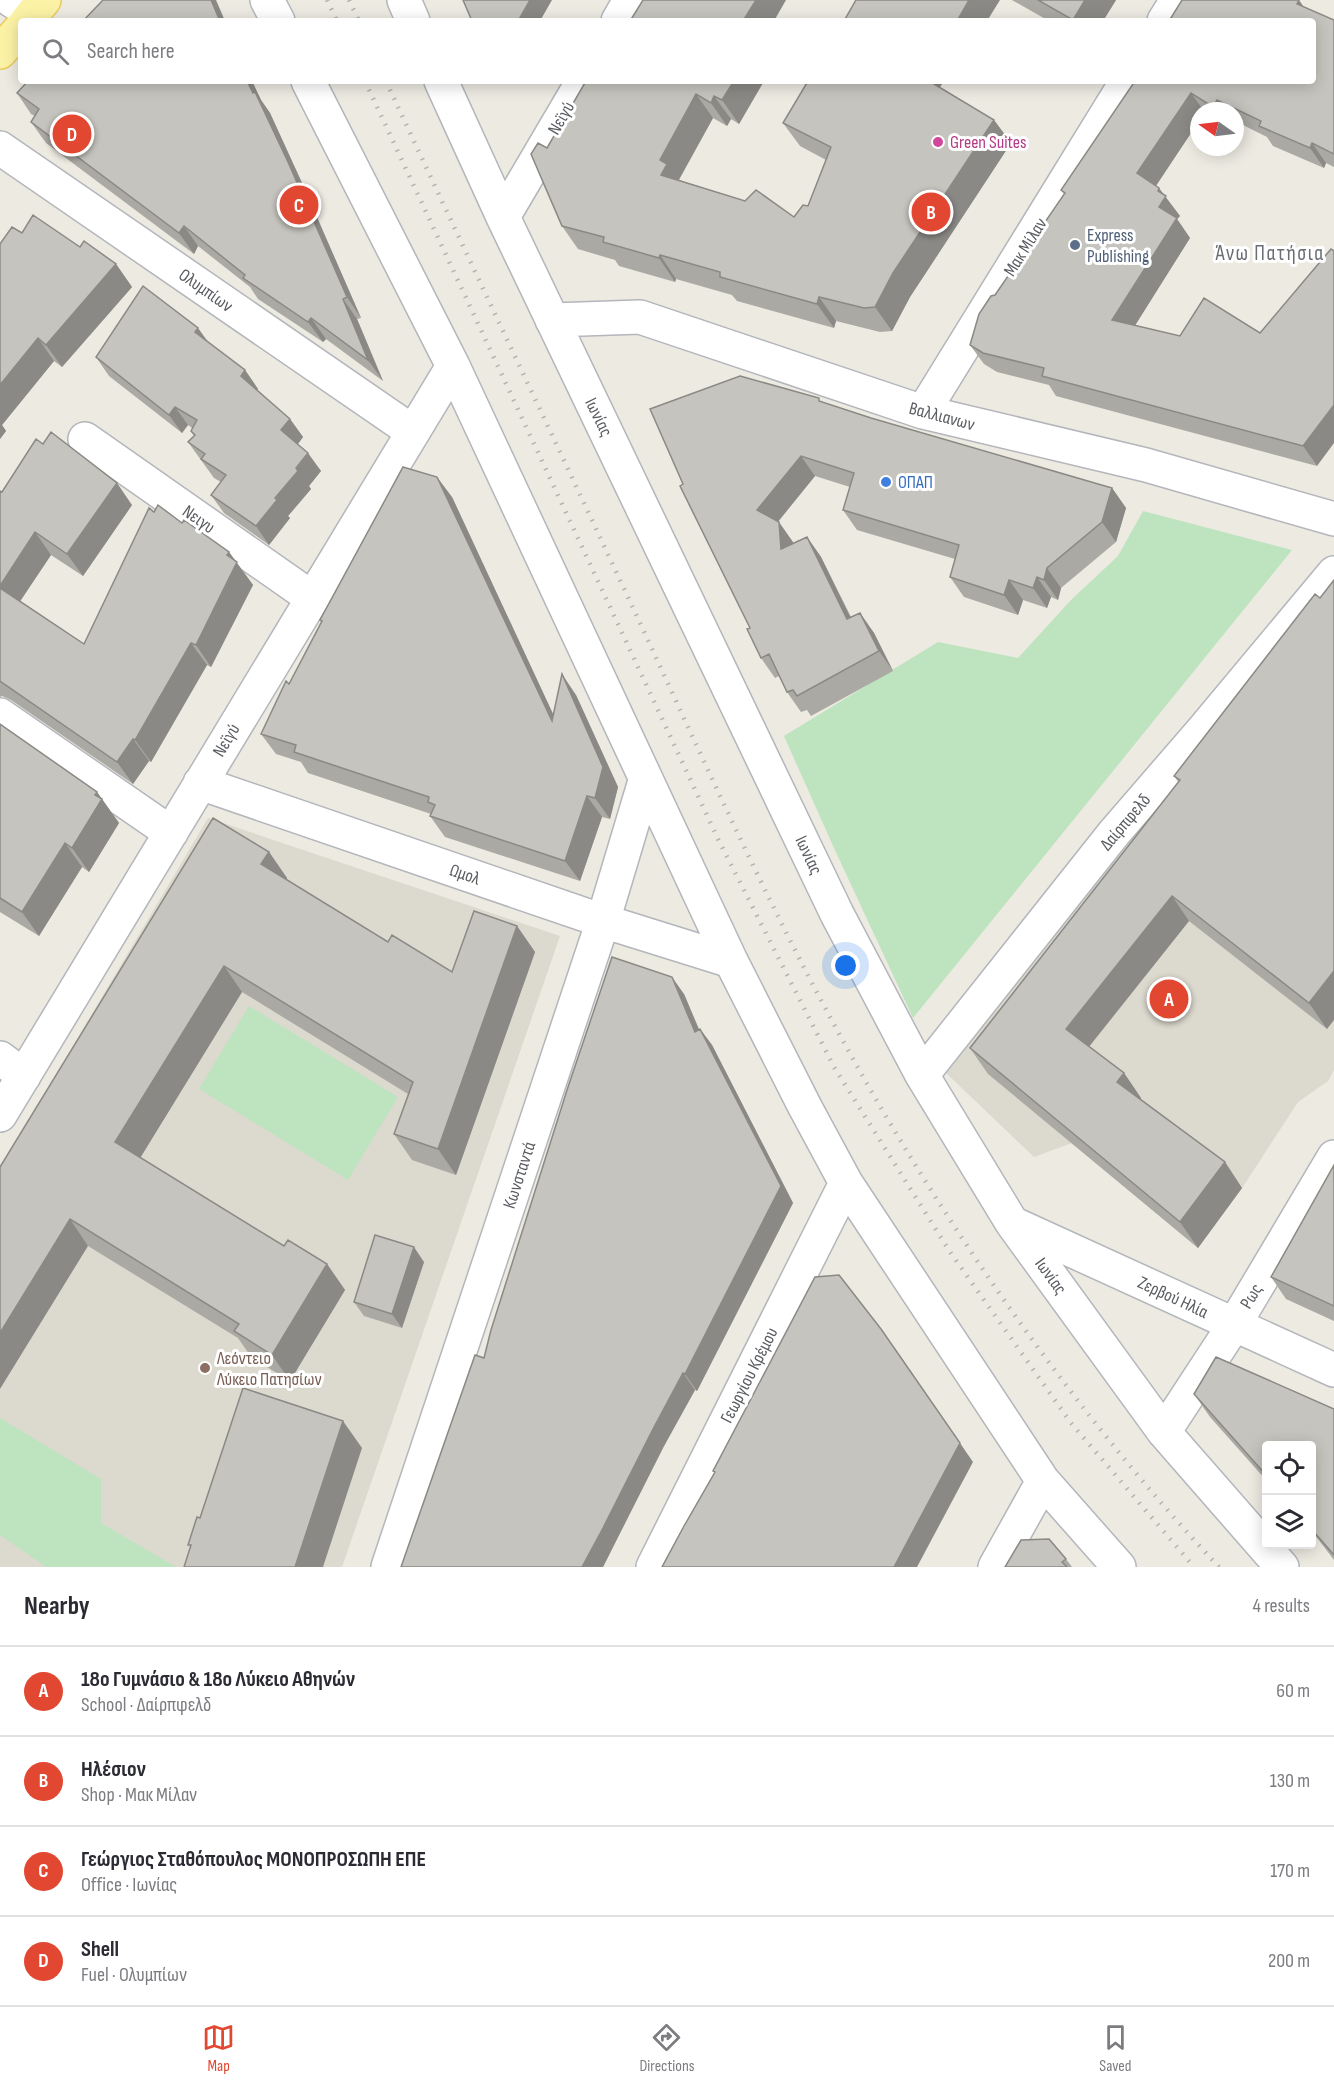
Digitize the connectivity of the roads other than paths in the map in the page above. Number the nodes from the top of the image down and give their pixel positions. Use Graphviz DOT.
graph roads {
  1 [pos="267,0"];
  2 [pos="404,0"];
  3 [pos="630,0"];
  4 [pos="1177,0"];
  5 [pos="276,18"];
  6 [pos="412,18"];
  7 [pos="620,18"];
  8 [pos="1166,18"];
  9 [pos="18,26"];
  10 [pos="0,52"];
  11 [pos="310,84"];
  12 [pos="442,84"];
  13 [pos="581,84"];
  14 [pos="1125,84"];
  15 [pos="0,148"];
  16 [pos="503,217"];
  17 [pos="552,320"];
  18 [pos="453,366"];
  19 [pos="923,412"];
  20 [pos="413,432"];
  21 [pos="85,439"];
  22 [pos="1334,519"];
  23 [pos="1334,573"];
  24 [pos="312,598"];
  25 [pos="0,715"];
  26 [pos="645,781"];
  27 [pos="200,783"];
  28 [pos="171,833"];
  29 [pos="603,921"];
  30 [pos="731,961"];
  31 [pos="12,1067"];
  32 [pos="922,1075"];
  33 [pos="0,1115"];
  34 [pos="1334,1157"];
  35 [pos="846,1183"];
  36 [pos="1012,1223"];
  37 [pos="1234,1325"];
  38 [pos="1334,1370"];
  39 [pos="1164,1432"];
  40 [pos="1043,1481"];
  41 [pos="388,1567"];
  42 [pos="653,1567"];
  43 [pos="995,1567"];
  44 [pos="1119,1567"];
  45 [pos="1282,1567"];
  1 -- 5 [label="street"];
  2 -- 6 [label="street"];
  3 -- 7 [label="street"];
  4 -- 8 [label="street"];
  9 -- 10 [label="main road"];
  11 -- 18 [label="street"];
  12 -- 16 [label="street, Ιωνίας"];
  13 -- 16 [label="street, Νεϊγύ"];
  14 -- 19 [label="street, Μακ Μίλαν"];
  15 -- 20 [label="street, Ολυμπίων"];
  16 -- 17 [label="street, Ιωνίας"];
  17 -- 19 [label="street, Βαλλιανων"];
  17 -- 32 [label="street, Ιωνίας"];
  18 -- 20 [label="street, Νεϊγύ"];
  18 -- 26 [label="street"];
  19 -- 22 [label="street, Βαλλιανων"];
  20 -- 24 [label="street, Νεϊγύ"];
  21 -- 24 [label="street, Νειγυ"];
  23 -- 32 [label="street, Δαίρπφελδ"];
  24 -- 27 [label="street, Νεϊγύ"];
  25 -- 28 [label="street"];
  26 -- 29 [label="street, Κωνσταντά"];
  26 -- 30 [label="street"];
  27 -- 28 [label="street, Νεϊγύ"];
  27 -- 29 [label="street, Ωμολ"];
  28 -- 31 [label="street, Νεϊγύ"];
  29 -- 30 [label="street, Ωμολ"];
  29 -- 41 [label="street, Κωνσταντά"];
  30 -- 35 [label="street"];
  31 -- 33 [label="street, Νεϊγύ"];
  32 -- 36 [label="street, Ιωνίας"];
  34 -- 37 [label="street, Ρως"];
  35 -- 40 [label="street"];
  35 -- 42 [label="street, Γεωργίου Κρέμου"];
  36 -- 37 [label="street, Ζερβού Ηλία"];
  36 -- 39 [label="street, Ιωνίας"];
  37 -- 38 [label="street, Ζερβού Ηλία"];
  37 -- 39 [label="street, Ρως"];
  39 -- 45 [label="street, Ιωνίας"];
  40 -- 43 [label="street"];
  40 -- 44 [label="street"];
}
